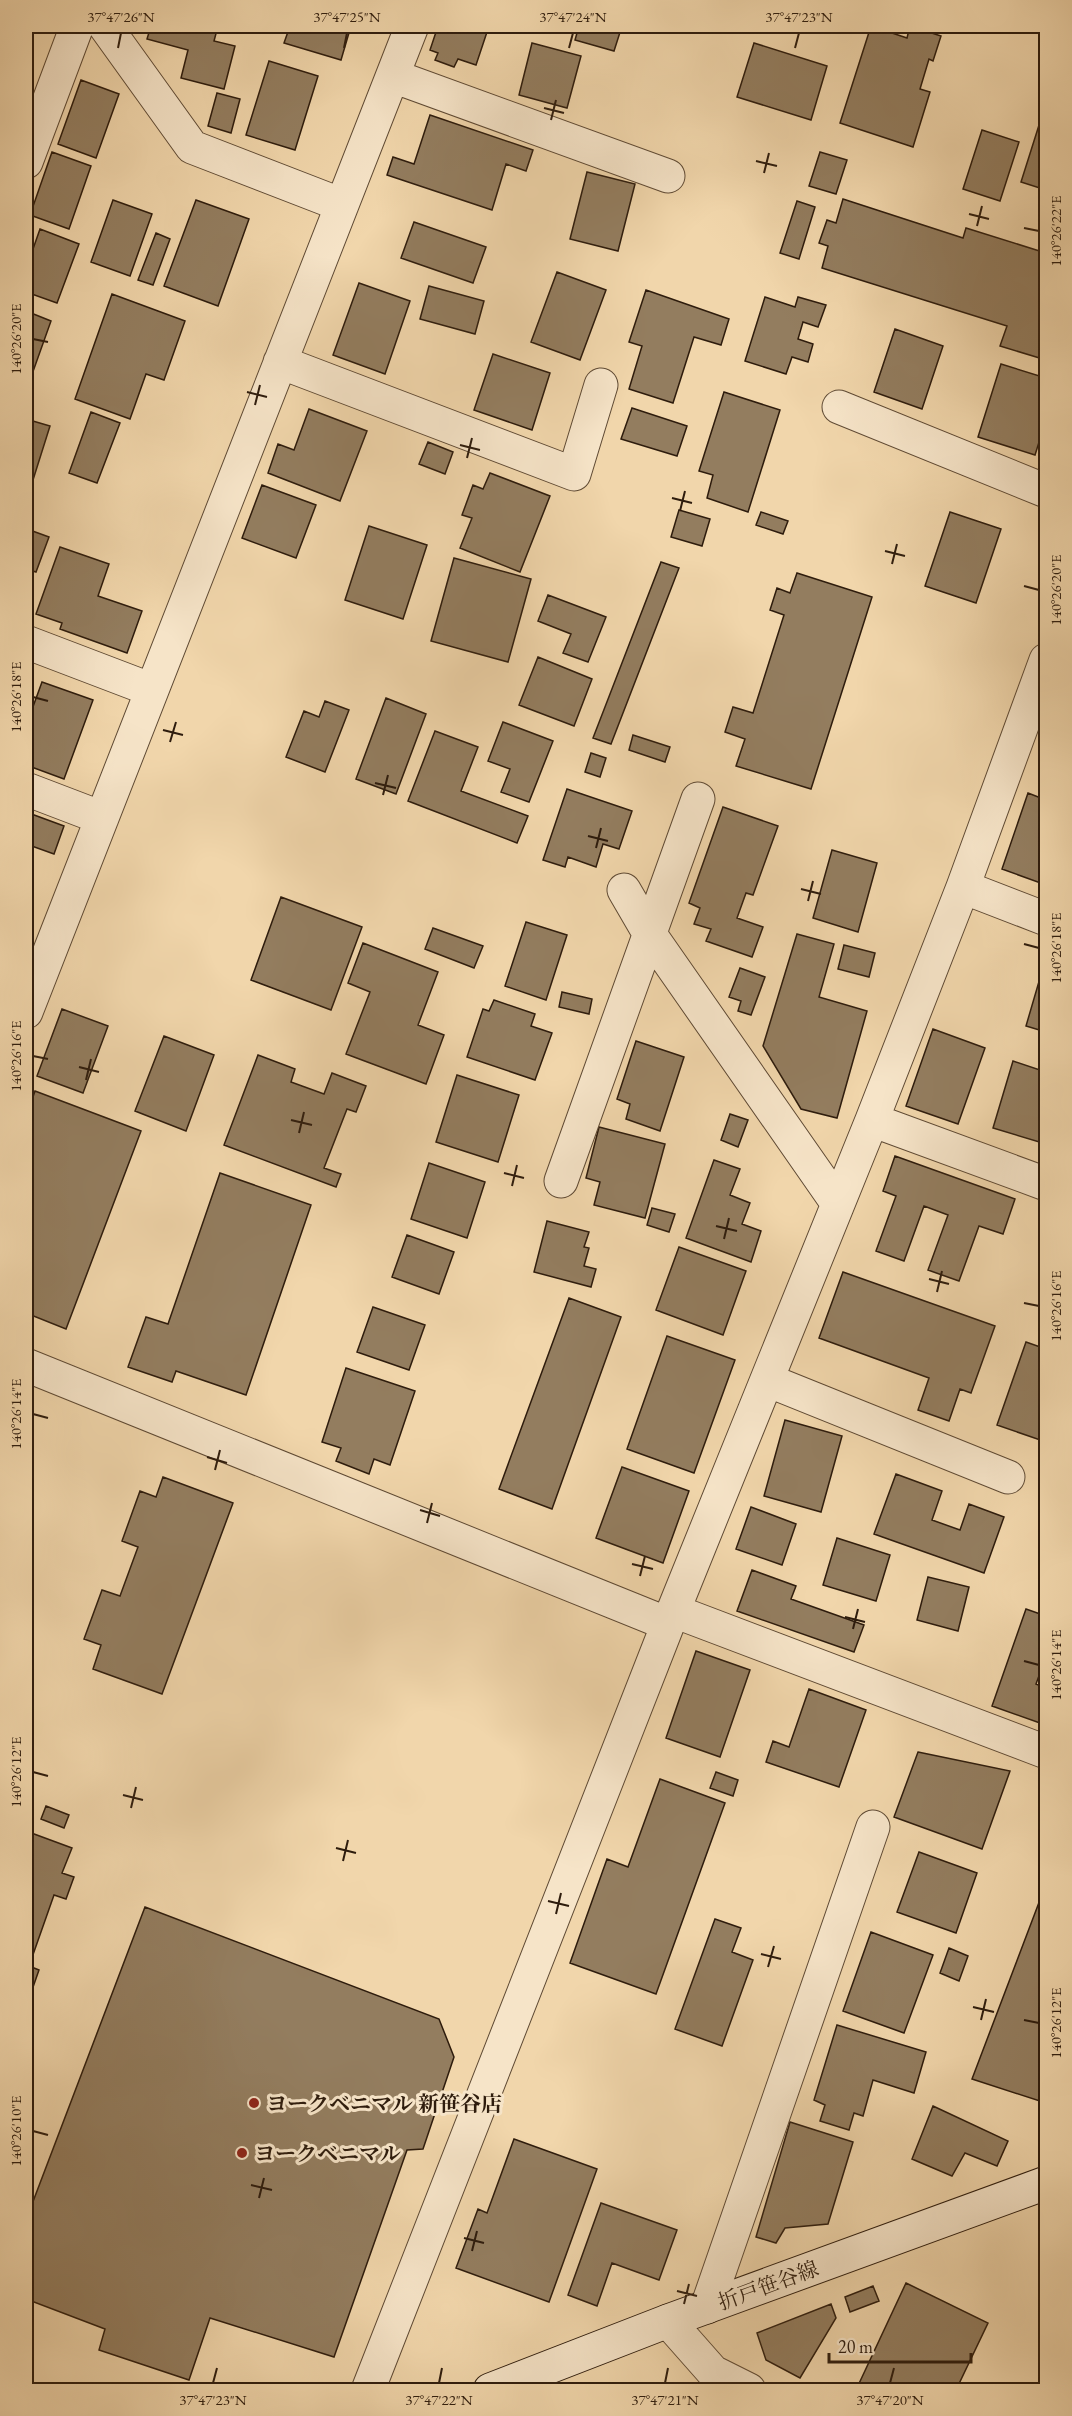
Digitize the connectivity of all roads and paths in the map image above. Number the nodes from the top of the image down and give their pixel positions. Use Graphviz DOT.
graph roads {
  1 [pos="77,26"];
  2 [pos="412,26"];
  3 [pos="112,29"];
  4 [pos="393,75"];
  5 [pos="26,162"];
  6 [pos="668,177"];
  7 [pos="342,205"];
  8 [pos="280,362"];
  9 [pos="601,385"];
  10 [pos="839,407"];
  11 [pos="1047,491"];
  12 [pos="26,642"];
  13 [pos="1047,660"];
  14 [pos="152,690"];
  15 [pos="26,789"];
  16 [pos="698,799"];
  17 [pos="102,818"];
  18 [pos="963,887"];
  19 [pos="624,890"];
  20 [pos="1047,919"];
  21 [pos="650,933"];
  22 [pos="35,960"];
  23 [pos="26,1012"];
  24 [pos="872,1120"];
  25 [pos="561,1181"];
  26 [pos="1047,1185"];
  27 [pos="838,1204"];
  28 [pos="26,1365"];
  29 [pos="767,1380"];
  30 [pos="1008,1477"];
  31 [pos="671,1618"];
  32 [pos="1047,1752"];
  33 [pos="873,1827"];
  34 [pos="1047,2182"];
  35 [pos="707,2307"];
  36 [pos="668,2321"];
  37 [pos="523,2385"];
  38 [pos="368,2391"];
  39 [pos="490,2391"];
  40 [pos="749,2391"];
  1 -- 5 [label="street"];
  2 -- 4 [label="street"];
  3 -- 7 [label="street"];
  4 -- 6 [label="street"];
  4 -- 7 [label="street"];
  7 -- 8 [label="street"];
  8 -- 9 [label="street"];
  8 -- 14 [label="street"];
  10 -- 11 [label="street"];
  12 -- 14 [label="street"];
  13 -- 18 [label="street"];
  14 -- 17 [label="street"];
  15 -- 17 [label="street"];
  16 -- 21 [label="street"];
  17 -- 22 [label="street"];
  18 -- 20 [label="street"];
  18 -- 24 [label="street"];
  19 -- 21 [label="street"];
  21 -- 25 [label="street"];
  21 -- 27 [label="street"];
  22 -- 23 [label="street"];
  24 -- 26 [label="street"];
  24 -- 27 [label="street"];
  27 -- 29 [label="street"];
  28 -- 31 [label="street"];
  29 -- 30 [label="street"];
  29 -- 31 [label="street"];
  31 -- 32 [label="street"];
  31 -- 38 [label="street"];
  33 -- 35 [label="street"];
  34 -- 35 [label="street, 折戸笹谷線"];
  35 -- 36 [label="street, 折戸笹谷線"];
  36 -- 37 [label="street, 折戸笹谷線"];
  36 -- 40 [label="street"];
  37 -- 39 [label="street, 折戸笹谷線"];
}
